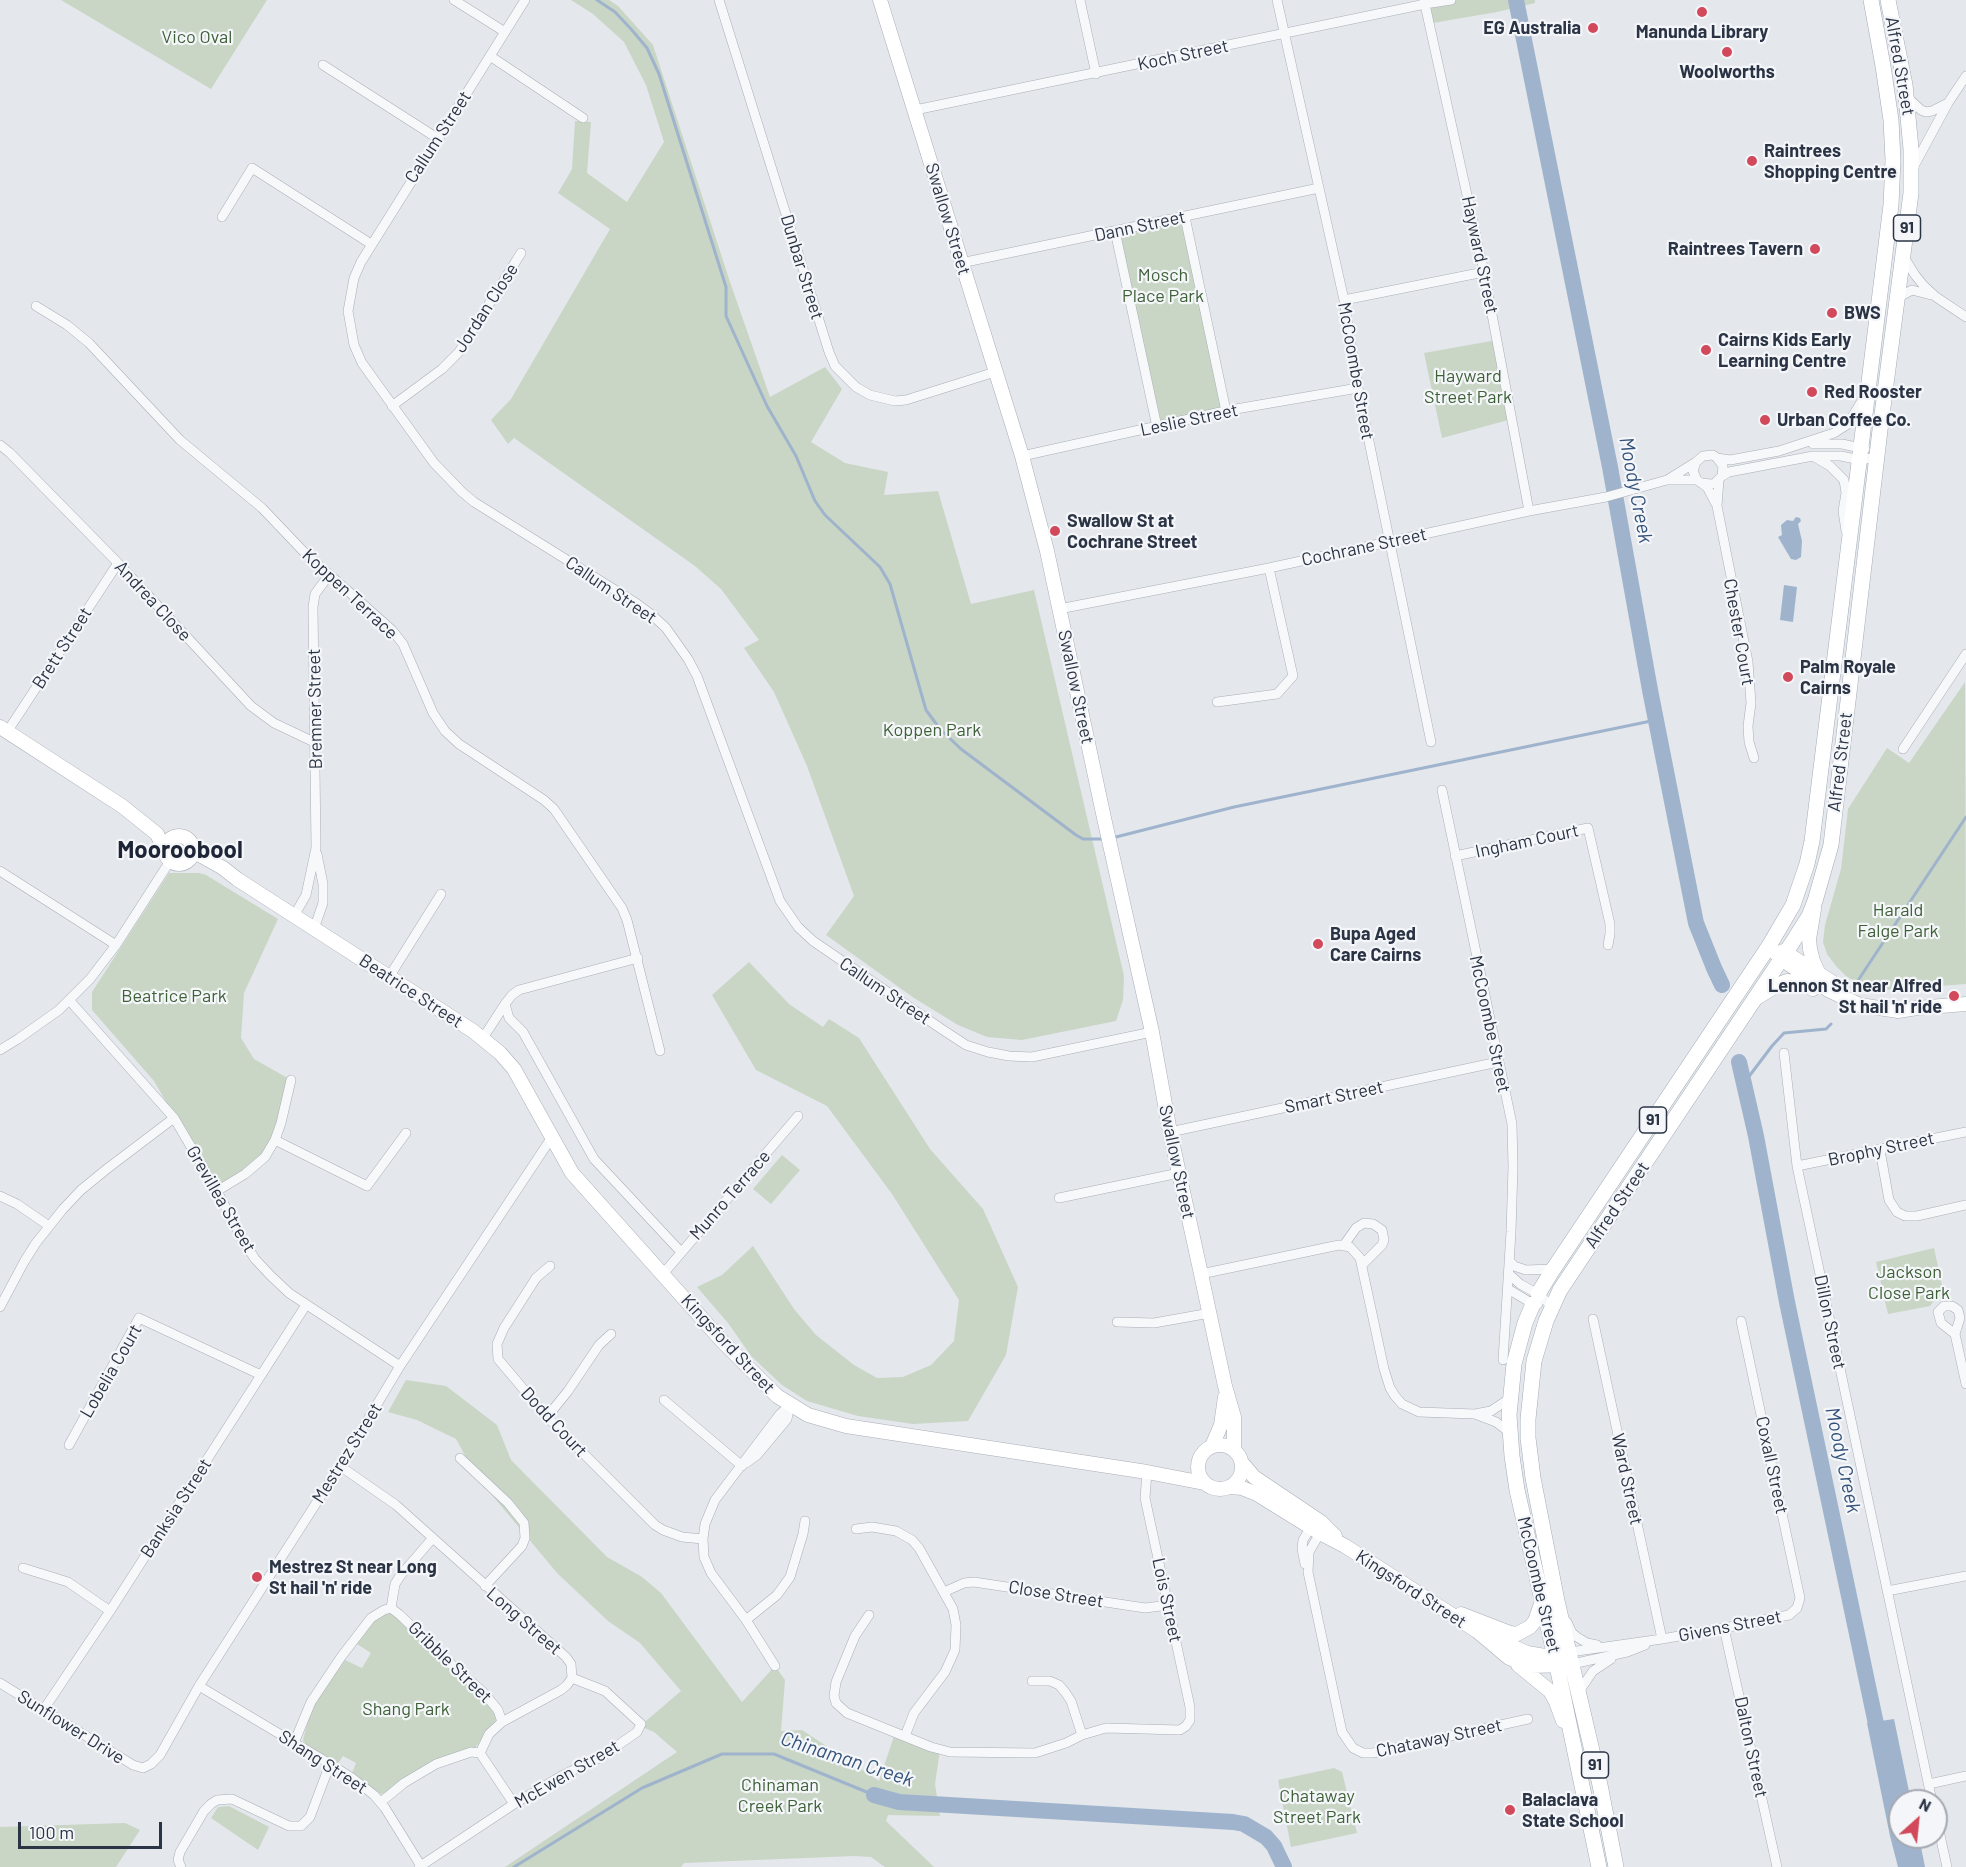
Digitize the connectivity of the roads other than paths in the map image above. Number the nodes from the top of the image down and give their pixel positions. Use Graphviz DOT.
graph roads {
  1 [pos="454,0"];
  2 [pos="525,0"];
  3 [pos="719,0"];
  4 [pos="880,0"];
  5 [pos="1080,0"];
  6 [pos="1277,0"];
  7 [pos="1451,0"];
  8 [pos="1870,0"];
  9 [pos="1888,0"];
  10 [pos="1424,2"];
  11 [pos="505,32"];
  12 [pos="1284,33"];
  13 [pos="490,57"];
  14 [pos="323,65"];
  15 [pos="1096,74"];
  16 [pos="1966,76"];
  17 [pos="1906,95"];
  18 [pos="1948,103"];
  19 [pos="915,110"];
  20 [pos="583,118"];
  21 [pos="437,138"];
  22 [pos="1912,171"];
  23 [pos="1319,188"];
  24 [pos="222,217"];
  25 [pos="1185,217"];
  26 [pos="1115,231"];
  27 [pos="370,244"];
  28 [pos="521,253"];
  29 [pos="1903,255"];
  30 [pos="961,262"];
  31 [pos="1484,272"];
  32 [pos="1936,297"];
  33 [pos="1897,298"];
  34 [pos="1344,300"];
  35 [pos="36,306"];
  36 [pos="1966,317"];
  37 [pos="995,372"];
  38 [pos="1358,388"];
  39 [pos="1868,389"];
  40 [pos="392,406"];
  41 [pos="1226,411"];
  42 [pos="1157,427"];
  43 [pos="0,445"];
  44 [pos="1798,446"];
  45 [pos="1860,453"];
  46 [pos="1022,456"];
  47 [pos="1813,456"];
  48 [pos="1877,456"];
  49 [pos="1717,458"];
  50 [pos="1696,462"];
  51 [pos="1721,478"];
  52 [pos="1667,480"];
  53 [pos="1699,481"];
  54 [pos="1717,506"];
  55 [pos="1529,511"];
  56 [pos="1389,542"];
  57 [pos="1848,542"];
  58 [pos="117,563"];
  59 [pos="1269,568"];
  60 [pos="329,575"];
  61 [pos="1059,609"];
  62 [pos="1966,654"];
  63 [pos="1217,702"];
  64 [pos="3,730"];
  65 [pos="1431,742"];
  66 [pos="316,743"];
  67 [pos="1903,749"];
  68 [pos="1754,758"];
  69 [pos="1442,790"];
  70 [pos="122,806"];
  71 [pos="175,837"];
  72 [pos="192,847"];
  73 [pos="316,848"];
  74 [pos="1455,856"];
  75 [pos="172,859"];
  76 [pos="0,871"];
  77 [pos="237,879"];
  78 [pos="441,894"];
  79 [pos="1815,901"];
  80 [pos="294,916"];
  81 [pos="314,928"];
  82 [pos="116,945"];
  83 [pos="1608,945"];
  84 [pos="1769,946"];
  85 [pos="1784,956"];
  86 [pos="638,958"];
  87 [pos="1818,973"];
  88 [pos="389,977"];
  89 [pos="70,1001"];
  90 [pos="1752,1001"];
  91 [pos="505,1004"];
  92 [pos="1966,1004"];
  93 [pos="1917,1008"];
  94 [pos="1885,1011"];
  95 [pos="1152,1032"];
  96 [pos="483,1038"];
  97 [pos="0,1050"];
  98 [pos="660,1051"];
  99 [pos="1784,1053"];
  100 [pos="1498,1062"];
  101 [pos="291,1080"];
  102 [pos="798,1116"];
  103 [pos="174,1118"];
  104 [pos="1170,1132"];
  105 [pos="1966,1132"];
  106 [pos="406,1133"];
  107 [pos="552,1137"];
  108 [pos="275,1140"];
  109 [pos="1881,1150"];
  110 [pos="1797,1167"];
  111 [pos="1179,1173"];
  112 [pos="217,1191"];
  113 [pos="0,1196"];
  114 [pos="1059,1198"];
  115 [pos="1966,1205"];
  116 [pos="49,1226"];
  117 [pos="1344,1245"];
  118 [pos="681,1252"];
  119 [pos="1510,1261"];
  120 [pos="1362,1265"];
  121 [pos="550,1266"];
  122 [pos="1553,1269"];
  123 [pos="663,1274"];
  124 [pos="1201,1274"];
  125 [pos="1509,1274"];
  126 [pos="1508,1289"];
  127 [pos="1535,1299"];
  128 [pos="306,1305"];
  129 [pos="1552,1306"];
  130 [pos="0,1307"];
  131 [pos="1210,1313"];
  132 [pos="1593,1319"];
  133 [pos="1741,1321"];
  134 [pos="1117,1322"];
  135 [pos="611,1334"];
  136 [pos="1955,1334"];
  137 [pos="1503,1360"];
  138 [pos="400,1366"];
  139 [pos="261,1375"];
  140 [pos="1966,1384"];
  141 [pos="1225,1386"];
  142 [pos="1509,1399"];
  143 [pos="664,1400"];
  144 [pos="790,1405"];
  145 [pos="1475,1414"];
  146 [pos="547,1417"];
  147 [pos="1509,1432"];
  148 [pos="69,1445"];
  149 [pos="1212,1446"];
  150 [pos="1234,1450"];
  151 [pos="1200,1456"];
  152 [pos="460,1458"];
  153 [pos="1242,1463"];
  154 [pos="340,1466"];
  155 [pos="742,1466"];
  156 [pos="1147,1472"];
  157 [pos="1204,1483"];
  158 [pos="1230,1487"];
  159 [pos="805,1521"];
  160 [pos="1317,1528"];
  161 [pos="856,1530"];
  162 [pos="432,1539"];
  163 [pos="703,1539"];
  164 [pos="23,1568"];
  165 [pos="1966,1576"];
  166 [pos="485,1586"];
  167 [pos="1887,1591"];
  168 [pos="944,1592"];
  169 [pos="1549,1601"];
  170 [pos="1431,1602"];
  171 [pos="1169,1605"];
  172 [pos="391,1608"];
  173 [pos="1797,1608"];
  174 [pos="110,1611"];
  175 [pos="869,1615"];
  176 [pos="746,1620"];
  177 [pos="1724,1628"];
  178 [pos="1477,1631"];
  179 [pos="1662,1640"];
  180 [pos="1606,1646"];
  181 [pos="1627,1652"];
  182 [pos="1509,1658"];
  183 [pos="1563,1659"];
  184 [pos="775,1666"];
  185 [pos="572,1678"];
  186 [pos="1032,1681"];
  187 [pos="0,1683"];
  188 [pos="199,1686"];
  189 [pos="1578,1693"];
  190 [pos="44,1710"];
  191 [pos="1528,1719"];
  192 [pos="502,1722"];
  193 [pos="1082,1735"];
  194 [pos="905,1736"];
  195 [pos="294,1743"];
  196 [pos="480,1753"];
  197 [pos="330,1764"];
  198 [pos="143,1768"];
  199 [pos="1580,1771"];
  200 [pos="1966,1776"];
  201 [pos="1929,1784"];
  202 [pos="1930,1789"];
  203 [pos="381,1802"];
  204 [pos="514,1804"];
  205 [pos="1943,1849"];
  206 [pos="179,1864"];
  207 [pos="420,1866"];
  208 [pos="1599,1867"];
  209 [pos="1616,1867"];
  210 [pos="1777,1867"];
  211 [pos="1947,1867"];
  1 -- 11 [label="street"];
  2 -- 11 [label="street, Callum Street"];
  3 -- 37 [label="street, Dunbar Street"];
  4 -- 19 [label="street, Swallow Street"];
  5 -- 15 [label="street"];
  6 -- 12 [label="street, McCoombe Street"];
  7 -- 10 [label="street, Koch Street"];
  8 -- 39 [label="main road, Alfred Street / 91"];
  9 -- 17 [label="main road, Alfred Street / 91"];
  10 -- 12 [label="street, Koch Street"];
  10 -- 31 [label="street, Hayward Street"];
  11 -- 13 [label="street, Callum Street"];
  12 -- 15 [label="street, Koch Street"];
  12 -- 23 [label="street, McCoombe Street"];
  13 -- 20 [label="street"];
  13 -- 21 [label="street, Callum Street"];
  14 -- 21 [label="street"];
  15 -- 19 [label="street, Koch Street"];
  16 -- 18 [label="street"];
  17 -- 18 [label="street"];
  17 -- 22 [label="main road, Alfred Street / 91"];
  18 -- 22 [label="street"];
  19 -- 30 [label="street, Swallow Street"];
  21 -- 27 [label="street, Callum Street"];
  22 -- 29 [label="main road, Alfred Street / 91"];
  23 -- 25 [label="street, Dann Street"];
  23 -- 34 [label="street, McCoombe Street"];
  24 -- 27 [label="street"];
  25 -- 26 [label="street, Dann Street"];
  25 -- 41 [label="street"];
  26 -- 30 [label="street, Dann Street"];
  26 -- 42 [label="street"];
  27 -- 40 [label="street, Callum Street"];
  28 -- 40 [label="street, Jordan Close"];
  29 -- 32 [label="street"];
  29 -- 33 [label="main road, Alfred Street / 91"];
  30 -- 37 [label="street, Swallow Street"];
  31 -- 34 [label="street"];
  31 -- 55 [label="street, Hayward Street"];
  32 -- 33 [label="street"];
  32 -- 36 [label="street"];
  33 -- 48 [label="main road, Alfred Street / 91"];
  34 -- 38 [label="street, McCoombe Street"];
  35 -- 60 [label="street, Koppen Terrace"];
  37 -- 46 [label="street, Swallow Street"];
  38 -- 41 [label="street, Leslie Street"];
  38 -- 56 [label="street, McCoombe Street"];
  39 -- 44 [label="street"];
  39 -- 45 [label="main road, Alfred Street / 91"];
  40 -- 95 [label="street, Callum Street"];
  41 -- 42 [label="street, Leslie Street"];
  42 -- 46 [label="street, Leslie Street"];
  43 -- 58 [label="street, Andrea Close"];
  44 -- 45 [label="street"];
  44 -- 49 [label="street"];
  45 -- 47 [label="street"];
  45 -- 48 [label="street"];
  45 -- 57 [label="main road, Alfred Street / 91"];
  46 -- 61 [label="street, Swallow Street"];
  47 -- 51 [label="street"];
  47 -- 57 [label="street"];
  48 -- 79 [label="main road, Alfred Street / 91"];
  49 -- 50 [label="street"];
  49 -- 51 [label="street"];
  50 -- 52 [label="street, Cochrane Street"];
  50 -- 53 [label="street"];
  51 -- 53 [label="street"];
  51 -- 54 [label="street"];
  52 -- 53 [label="street, Cochrane Street"];
  52 -- 55 [label="street, Cochrane Street"];
  53 -- 54 [label="street"];
  54 -- 68 [label="street, Chester Court"];
  55 -- 56 [label="street, Cochrane Street"];
  56 -- 59 [label="street, Cochrane Street"];
  56 -- 65 [label="street, McCoombe Street"];
  57 -- 84 [label="main road, Alfred Street / 91"];
  58 -- 64 [label="street, Brett Street"];
  58 -- 66 [label="street, Andrea Close"];
  59 -- 61 [label="street, Cochrane Street"];
  59 -- 63 [label="street"];
  60 -- 66 [label="street, Bremner Street"];
  60 -- 86 [label="street, Koppen Terrace"];
  61 -- 95 [label="street, Swallow Street"];
  62 -- 67 [label="street"];
  64 -- 70 [label="street"];
  66 -- 73 [label="street, Bremner Street"];
  69 -- 74 [label="street, McCoombe Street"];
  70 -- 71 [label="street"];
  70 -- 75 [label="street"];
  71 -- 72 [label="street"];
  71 -- 75 [label="street"];
  72 -- 75 [label="street"];
  72 -- 77 [label="street, Beatrice Street"];
  73 -- 80 [label="street, Bremner Street"];
  73 -- 81 [label="street, Bremner Street"];
  74 -- 83 [label="street, Ingham Court"];
  74 -- 100 [label="street, McCoombe Street"];
  75 -- 77 [label="street, Beatrice Street"];
  75 -- 82 [label="street"];
  76 -- 82 [label="street"];
  77 -- 80 [label="street, Beatrice Street"];
  78 -- 88 [label="street"];
  79 -- 85 [label="main road, Alfred Street / 91"];
  79 -- 87 [label="street"];
  80 -- 81 [label="street, Beatrice Street"];
  81 -- 88 [label="street, Beatrice Street"];
  82 -- 89 [label="street"];
  84 -- 85 [label="street"];
  84 -- 122 [label="main road, Alfred Street / 91"];
  85 -- 87 [label="street"];
  85 -- 90 [label="main road, Alfred Street / 91"];
  85 -- 94 [label="street"];
  86 -- 91 [label="street"];
  86 -- 98 [label="street, Koppen Terrace"];
  87 -- 93 [label="street"];
  88 -- 96 [label="street, Beatrice Street"];
  89 -- 97 [label="street"];
  89 -- 103 [label="street, Grevillea Street"];
  90 -- 94 [label="street"];
  90 -- 129 [label="main road, Alfred Street / 91"];
  91 -- 96 [label="street"];
  91 -- 118 [label="street"];
  92 -- 93 [label="street"];
  93 -- 94 [label="street"];
  95 -- 104 [label="street, Swallow Street"];
  96 -- 107 [label="street, Beatrice Street"];
  99 -- 110 [label="street, Dillon Street"];
  100 -- 104 [label="street, Smart Street"];
  100 -- 119 [label="street, McCoombe Street"];
  101 -- 108 [label="street"];
  102 -- 118 [label="street, Munro Terrace"];
  103 -- 112 [label="street, Grevillea Street"];
  103 -- 116 [label="street"];
  104 -- 111 [label="street, Swallow Street"];
  105 -- 109 [label="street, Brophy Street"];
  106 -- 108 [label="street"];
  107 -- 123 [label="street, Kingsford Street"];
  107 -- 138 [label="street, Mestrez Street"];
  108 -- 112 [label="street"];
  109 -- 110 [label="street, Brophy Street"];
  109 -- 115 [label="street"];
  110 -- 167 [label="street, Dillon Street"];
  111 -- 114 [label="street"];
  111 -- 124 [label="street, Swallow Street"];
  112 -- 128 [label="street, Grevillea Street"];
  113 -- 116 [label="street"];
  116 -- 130 [label="street"];
  117 -- 120 [label="street"];
  117 -- 120 [label="street"];
  117 -- 124 [label="street"];
  118 -- 123 [label="street, Munro Terrace"];
  119 -- 122 [label="street"];
  119 -- 125 [label="street, McCoombe Street"];
  120 -- 145 [label="street"];
  121 -- 146 [label="street, Dodd Court"];
  122 -- 127 [label="main road, Alfred Street / 91"];
  123 -- 144 [label="street, Kingsford Street"];
  124 -- 131 [label="street, Swallow Street"];
  125 -- 126 [label="street, McCoombe Street"];
  125 -- 127 [label="street"];
  126 -- 127 [label="street"];
  126 -- 137 [label="street, McCoombe Street"];
  127 -- 129 [label="street"];
  127 -- 142 [label="main road, McCoombe Street / 91"];
  128 -- 138 [label="street, Grevillea Street"];
  128 -- 139 [label="street, Banksia Street"];
  129 -- 169 [label="main road, McCoombe Street / 91"];
  131 -- 134 [label="street"];
  131 -- 141 [label="street, Swallow Street"];
  132 -- 179 [label="street, Ward Street"];
  133 -- 173 [label="street, Coxall Street"];
  135 -- 146 [label="street"];
  136 -- 140 [label="street"];
  138 -- 154 [label="street, Mestrez Street"];
  139 -- 148 [label="street, Lobelia Court"];
  139 -- 174 [label="street, Banksia Street"];
  141 -- 149 [label="street, Swallow Street"];
  141 -- 150 [label="street, Swallow Street"];
  142 -- 145 [label="street"];
  142 -- 147 [label="main road, McCoombe Street / 91"];
  143 -- 155 [label="street"];
  144 -- 155 [label="street"];
  144 -- 156 [label="street, Kingsford Street"];
  145 -- 147 [label="street"];
  146 -- 163 [label="street, Dodd Court"];
  147 -- 169 [label="main road, McCoombe Street / 91"];
  149 -- 150 [label="street"];
  149 -- 151 [label="street"];
  150 -- 153 [label="street"];
  151 -- 156 [label="street, Kingsford Street"];
  151 -- 157 [label="street"];
  152 -- 166 [label="street"];
  153 -- 158 [label="street"];
  153 -- 160 [label="street, Kingsford Street"];
  154 -- 162 [label="street, Long Street"];
  154 -- 188 [label="street, Mestrez Street"];
  155 -- 163 [label="street"];
  156 -- 157 [label="street, Kingsford Street"];
  156 -- 171 [label="street, Lois Street"];
  157 -- 158 [label="street"];
  158 -- 160 [label="street, Kingsford Street"];
  159 -- 176 [label="street"];
  160 -- 170 [label="street, Kingsford Street"];
  160 -- 191 [label="street, Chataway Street"];
  161 -- 168 [label="street"];
  162 -- 166 [label="street, Long Street"];
  162 -- 172 [label="street"];
  163 -- 176 [label="street"];
  164 -- 174 [label="street"];
  165 -- 167 [label="street"];
  166 -- 185 [label="street, Long Street"];
  167 -- 201 [label="street, Dillon Street"];
  168 -- 171 [label="street, Close Street"];
  168 -- 194 [label="street"];
  169 -- 170 [label="street"];
  169 -- 180 [label="street, Givens Street"];
  169 -- 183 [label="main road, McCoombe Street / 91"];
  170 -- 178 [label="street, Kingsford Street"];
  171 -- 193 [label="street, Lois Street"];
  172 -- 192 [label="street, Gribble Street"];
  172 -- 195 [label="street"];
  173 -- 177 [label="street, Givens Street"];
  174 -- 190 [label="street, Banksia Street"];
  175 -- 194 [label="street"];
  176 -- 184 [label="street"];
  177 -- 179 [label="street, Givens Street"];
  177 -- 210 [label="street, Dalton Street"];
  178 -- 182 [label="street, Kingsford Street"];
  178 -- 183 [label="street, Kingsford Street"];
  179 -- 180 [label="street, Givens Street"];
  179 -- 181 [label="street, Givens Street"];
  180 -- 183 [label="street, Givens Street"];
  181 -- 183 [label="street, Givens Street"];
  181 -- 189 [label="street, Givens Street"];
  182 -- 183 [label="street, Kingsford Street"];
  182 -- 199 [label="street"];
  183 -- 189 [label="main road, McCoombe Street / 91"];
  183 -- 199 [label="main road, McCoombe Street / 91"];
  185 -- 192 [label="street"];
  185 -- 204 [label="street, McEwen Street"];
  186 -- 193 [label="street"];
  187 -- 190 [label="street, Sunflower Drive"];
  188 -- 195 [label="street, Shang Street"];
  188 -- 198 [label="street, Mestrez Street"];
  189 -- 209 [label="main road, McCoombe Street / 91"];
  190 -- 198 [label="street, Sunflower Drive"];
  192 -- 196 [label="street"];
  193 -- 194 [label="street"];
  195 -- 197 [label="street, Shang Street"];
  196 -- 203 [label="street"];
  196 -- 204 [label="street"];
  197 -- 203 [label="street, Shang Street"];
  197 -- 206 [label="street"];
  199 -- 208 [label="main road, McCoombe Street / 91"];
  200 -- 201 [label="street"];
  201 -- 202 [label="street, Dillon Street"];
  203 -- 207 [label="street, Shang Street"];
  204 -- 207 [label="street, McEwen Street"];
  205 -- 211 [label="street"];
}
